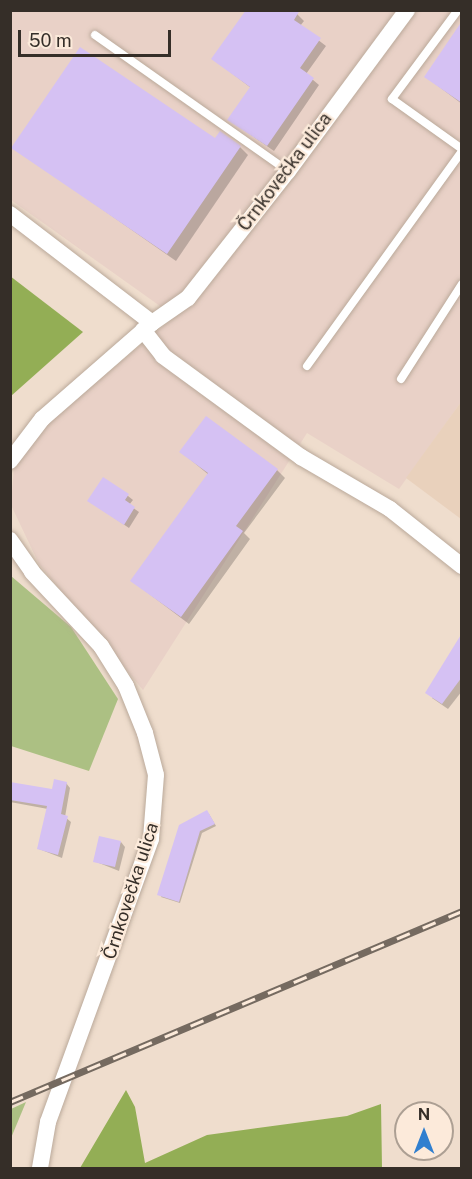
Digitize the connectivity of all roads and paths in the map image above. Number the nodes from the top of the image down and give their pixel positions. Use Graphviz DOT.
graph roads {
  1 [pos="407,10"];
  2 [pos="458,10"];
  3 [pos="95,35"];
  4 [pos="462,150"];
  5 [pos="288,171"];
  6 [pos="10,214"];
  7 [pos="462,284"];
  8 [pos="148,326"];
  9 [pos="307,366"];
  10 [pos="401,379"];
  11 [pos="10,460"];
  12 [pos="10,540"];
  13 [pos="462,566"];
  14 [pos="40,1168"];
  1 -- 5 [label="street, Črnkovečka ulica"];
  2 -- 4 [label="lane"];
  3 -- 5 [label="lane"];
  4 -- 9 [label="lane"];
  5 -- 8 [label="street, Črnkovečka ulica"];
  6 -- 8 [label="street"];
  7 -- 10 [label="lane"];
  8 -- 11 [label="street, Črnkovečka ulica"];
  8 -- 13 [label="street"];
  12 -- 14 [label="street, Črnkovečka ulica"];
}
